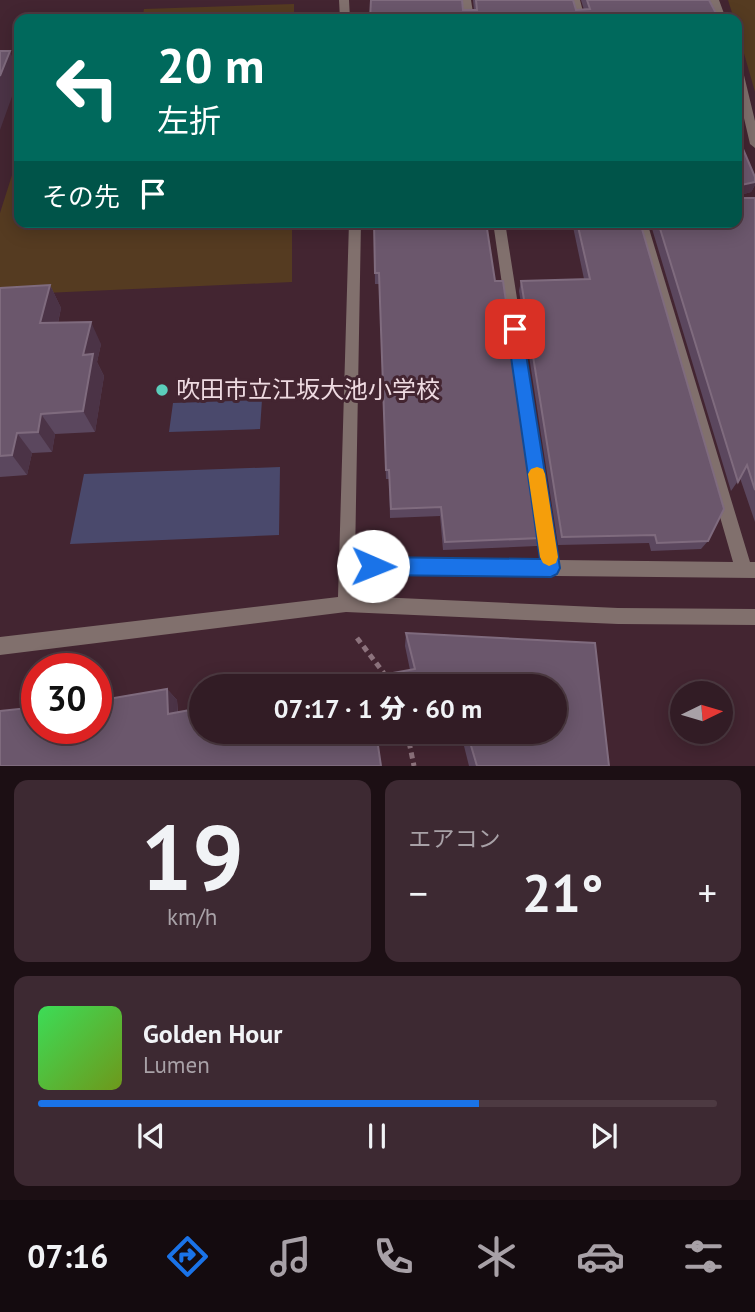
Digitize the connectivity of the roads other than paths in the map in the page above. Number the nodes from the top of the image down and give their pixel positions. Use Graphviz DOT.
graph roads {
  1 [pos="742,88"];
  2 [pos="755,144"];
  3 [pos="355,228"];
  4 [pos="500,228"];
  5 [pos="643,228"];
  6 [pos="347,566"];
  7 [pos="551,568"];
  8 [pos="750,570"];
  9 [pos="346,604"];
  10 [pos="755,617"];
  11 [pos="0,646"];
  1 -- 2 [label="street"];
  3 -- 6 [label="street"];
  4 -- 7 [label="street"];
  5 -- 8 [label="street"];
  6 -- 7 [label="street"];
  6 -- 9 [label="street"];
  7 -- 8 [label="street"];
  9 -- 10 [label="street"];
  9 -- 11 [label="street"];
}
